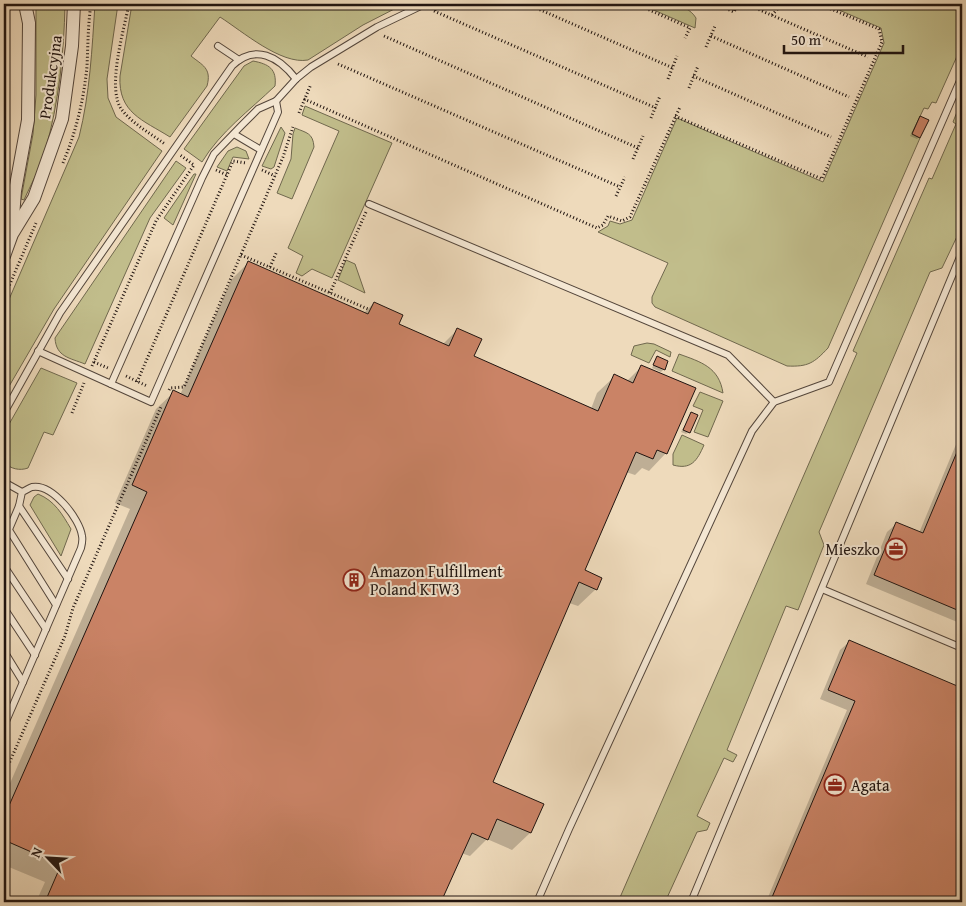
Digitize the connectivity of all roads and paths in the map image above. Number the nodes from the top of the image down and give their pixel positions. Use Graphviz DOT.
graph roads {
  1 [pos="25,4"];
  2 [pos="74,4"];
  3 [pos="425,4"];
  4 [pos="447,4"];
  5 [pos="527,4"];
  6 [pos="636,4"];
  7 [pos="716,4"];
  8 [pos="738,4"];
  9 [pos="746,4"];
  10 [pos="782,4"];
  11 [pos="819,4"];
  12 [pos="434,11"];
  13 [pos="426,15"];
  14 [pos="772,15"];
  15 [pos="715,26"];
  16 [pos="384,36"];
  17 [pos="711,36"];
  18 [pos="685,38"];
  19 [pos="218,46"];
  20 [pos="706,47"];
  21 [pos="677,56"];
  22 [pos="868,57"];
  23 [pos="239,60"];
  24 [pos="338,64"];
  25 [pos="698,66"];
  26 [pos="672,68"];
  27 [pos="693,76"];
  28 [pos="962,76"];
  29 [pos="296,79"];
  30 [pos="668,79"];
  31 [pos="311,84"];
  32 [pos="689,88"];
  33 [pos="660,96"];
  34 [pos="849,97"];
  35 [pos="304,99"];
  36 [pos="276,101"];
  37 [pos="680,107"];
  38 [pos="656,108"];
  39 [pos="299,113"];
  40 [pos="675,116"];
  41 [pos="651,118"];
  42 [pos="292,127"];
  43 [pos="234,134"];
  44 [pos="643,136"];
  45 [pos="831,137"];
  46 [pos="638,148"];
  47 [pos="261,150"];
  48 [pos="633,158"];
  49 [pos="248,163"];
  50 [pos="261,169"];
  51 [pos="215,170"];
  52 [pos="227,175"];
  53 [pos="275,176"];
  54 [pos="625,177"];
  55 [pos="620,187"];
  56 [pos="616,196"];
  57 [pos="369,204"];
  58 [pos="12,234"];
  59 [pos="277,251"];
  60 [pos="962,252"];
  61 [pos="242,255"];
  62 [pos="4,256"];
  63 [pos="270,267"];
  64 [pos="330,293"];
  65 [pos="368,309"];
  66 [pos="38,351"];
  67 [pos="94,362"];
  68 [pos="109,368"];
  69 [pos="124,376"];
  70 [pos="137,382"];
  71 [pos="111,384"];
  72 [pos="148,386"];
  73 [pos="166,394"];
  74 [pos="774,402"];
  75 [pos="163,403"];
  76 [pos="4,413"];
  77 [pos="4,482"];
  78 [pos="22,492"];
  79 [pos="19,506"];
  80 [pos="9,530"];
  81 [pos="4,541"];
  82 [pos="4,566"];
  83 [pos="68,579"];
  84 [pos="822,589"];
  85 [pos="56,605"];
  86 [pos="4,608"];
  87 [pos="46,629"];
  88 [pos="962,648"];
  89 [pos="4,651"];
  90 [pos="35,655"];
  91 [pos="23,682"];
  92 [pos="4,700"];
  93 [pos="6,716"];
  94 [pos="4,726"];
  95 [pos="4,775"];
  96 [pos="537,902"];
  97 [pos="691,902"];
  1 -- 58 [label="street, Produkcyjna"];
  2 -- 58 [label="street, Produkcyjna"];
  3 -- 29 [label="lane"];
  4 -- 12 [label="path"];
  5 -- 26 [label="path"];
  6 -- 18 [label="path"];
  7 -- 8 [label="path"];
  9 -- 14 [label="path"];
  10 -- 14 [label="path"];
  11 -- 40 [label="path"];
  12 -- 13 [label="path"];
  12 -- 38 [label="path"];
  14 -- 22 [label="path"];
  15 -- 17 [label="path"];
  16 -- 46 [label="path"];
  17 -- 20 [label="path"];
  17 -- 34 [label="path"];
  19 -- 23 [label="lane"];
  21 -- 26 [label="path"];
  23 -- 29 [label="lane"];
  23 -- 66 [label="lane"];
  24 -- 55 [label="path"];
  25 -- 27 [label="path"];
  26 -- 30 [label="path"];
  27 -- 32 [label="path"];
  27 -- 45 [label="path"];
  28 -- 74 [label="lane"];
  29 -- 36 [label="lane"];
  31 -- 35 [label="path"];
  33 -- 38 [label="path"];
  35 -- 39 [label="path"];
  35 -- 40 [label="path"];
  36 -- 43 [label="lane"];
  36 -- 47 [label="lane"];
  37 -- 40 [label="path"];
  38 -- 41 [label="path"];
  42 -- 53 [label="path"];
  43 -- 47 [label="lane"];
  43 -- 71 [label="lane"];
  44 -- 46 [label="path"];
  46 -- 48 [label="path"];
  47 -- 71 [label="lane"];
  49 -- 52 [label="path"];
  50 -- 53 [label="path"];
  51 -- 52 [label="path"];
  52 -- 70 [label="path"];
  53 -- 61 [label="path"];
  54 -- 55 [label="path"];
  55 -- 56 [label="path"];
  57 -- 64 [label="path"];
  57 -- 74 [label="lane"];
  58 -- 62 [label="street, Produkcyjna"];
  59 -- 63 [label="path"];
  60 -- 84 [label="lane"];
  61 -- 63 [label="path"];
  61 -- 73 [label="path"];
  63 -- 64 [label="path"];
  64 -- 65 [label="path"];
  66 -- 71 [label="lane"];
  66 -- 76 [label="lane"];
  67 -- 68 [label="path"];
  69 -- 70 [label="path"];
  70 -- 72 [label="path"];
  74 -- 96 [label="lane"];
  75 -- 95 [label="path"];
  77 -- 78 [label="lane"];
  78 -- 79 [label="lane"];
  78 -- 83 [label="lane"];
  79 -- 80 [label="lane"];
  79 -- 83 [label="lane"];
  80 -- 81 [label="lane"];
  80 -- 85 [label="lane"];
  82 -- 87 [label="lane"];
  83 -- 85 [label="lane"];
  84 -- 88 [label="lane"];
  84 -- 97 [label="lane"];
  85 -- 87 [label="lane"];
  86 -- 90 [label="lane"];
  87 -- 90 [label="lane"];
  89 -- 91 [label="lane"];
  90 -- 91 [label="lane"];
  91 -- 93 [label="lane"];
  92 -- 93 [label="lane"];
  93 -- 94 [label="lane"];
}
